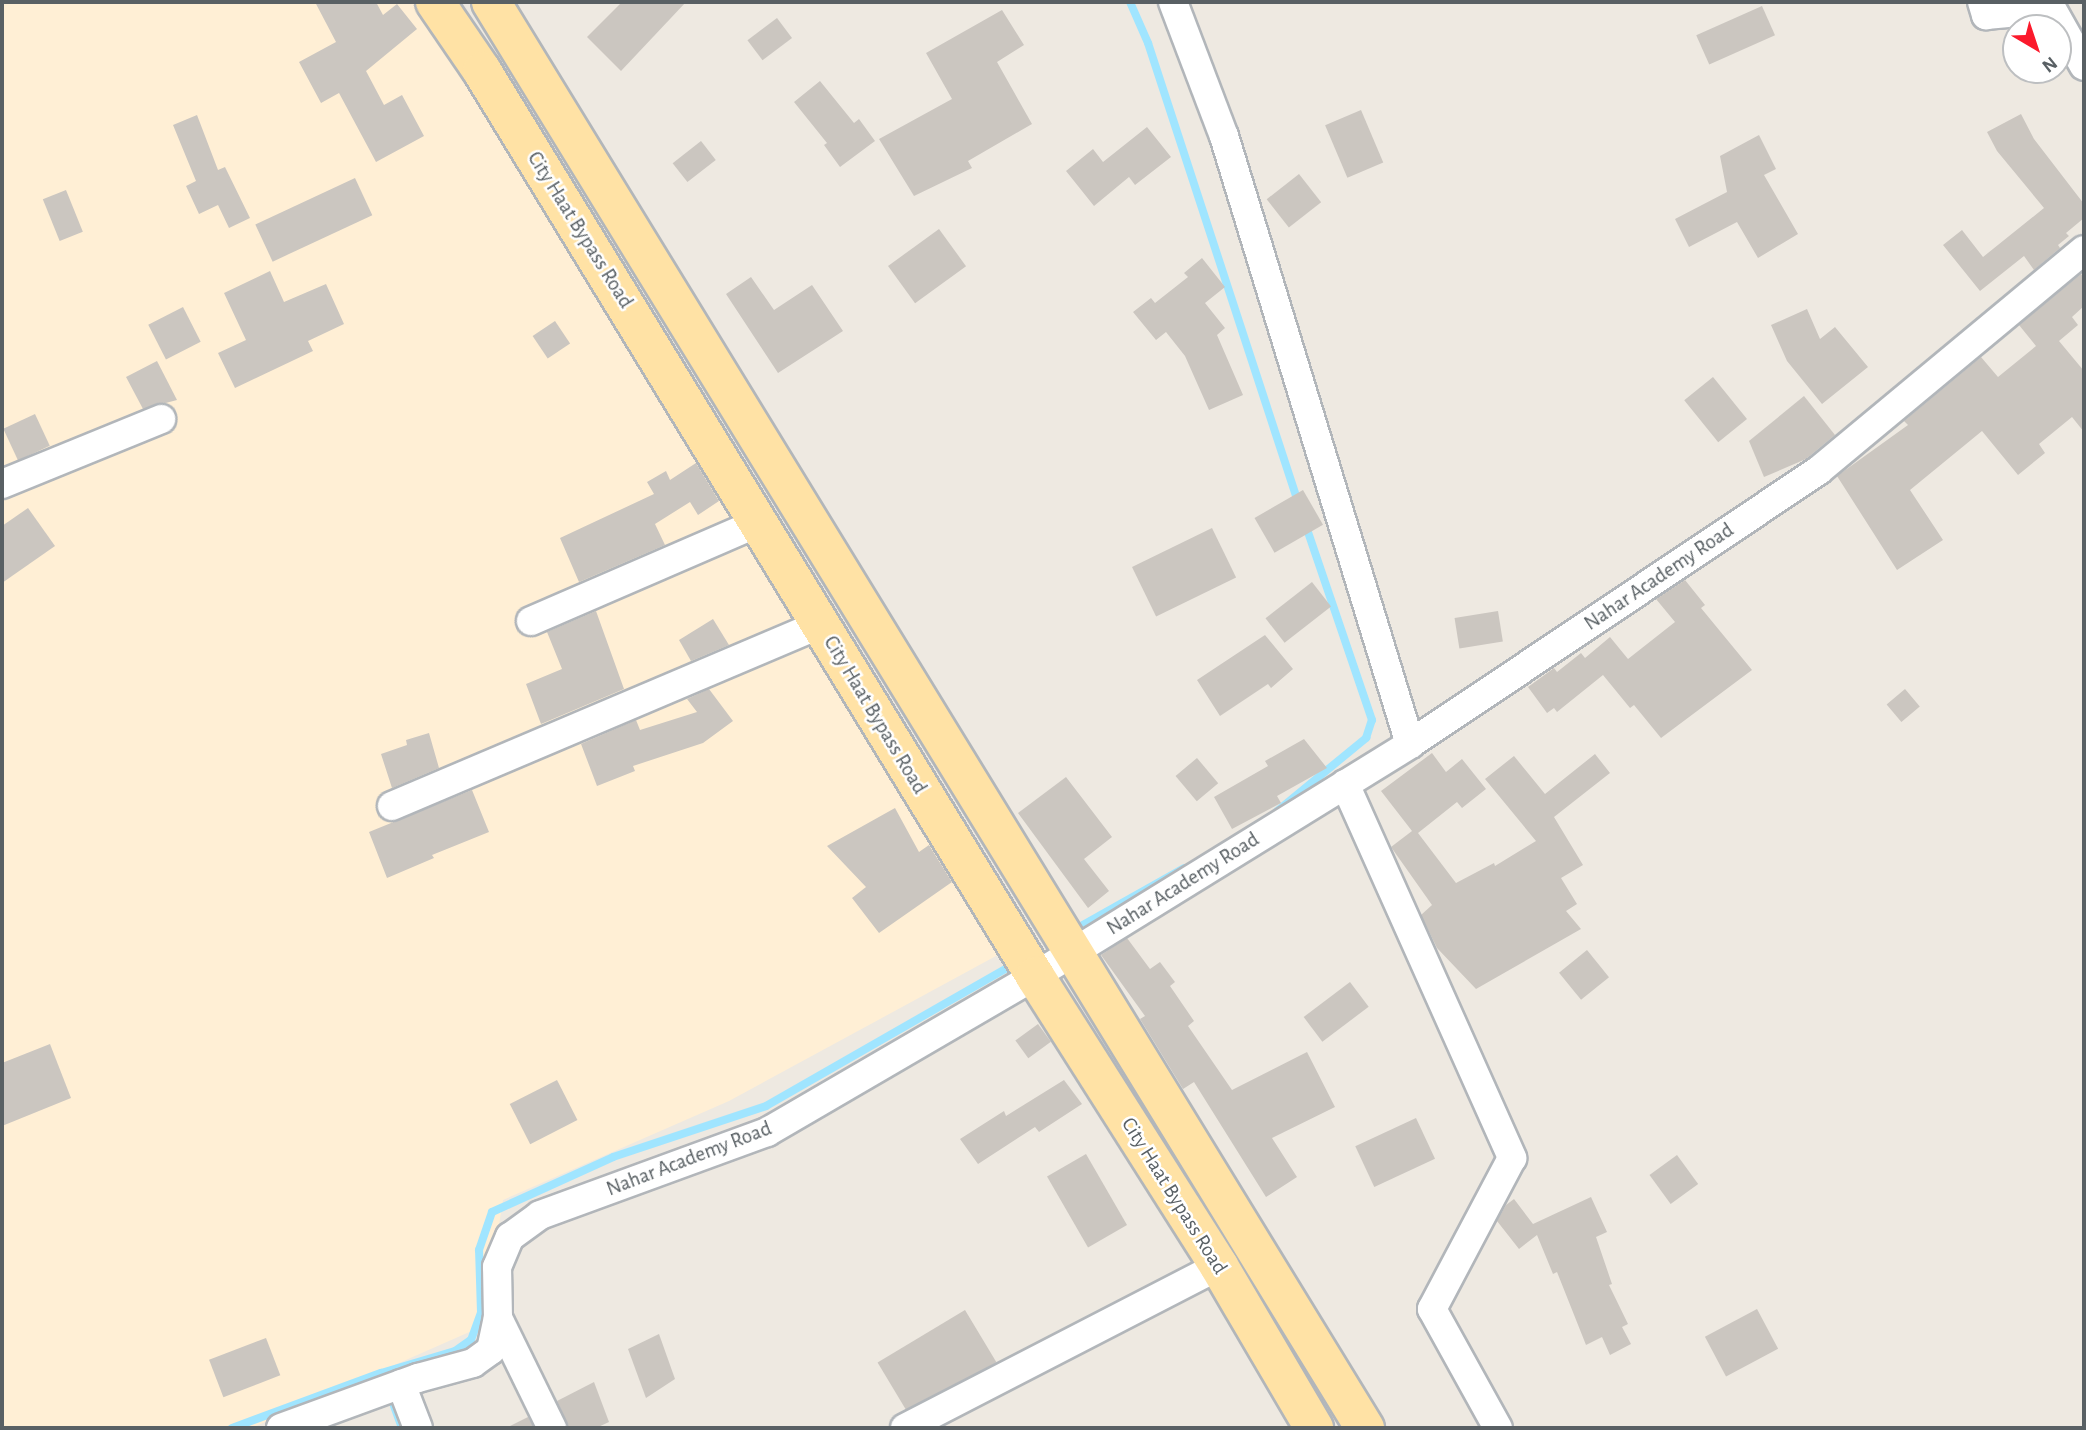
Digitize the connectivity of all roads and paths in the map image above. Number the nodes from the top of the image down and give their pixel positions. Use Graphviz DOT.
graph roads {
  1 [pos="435,2"];
  2 [pos="491,2"];
  3 [pos="1173,2"];
  4 [pos="1982,2"];
  5 [pos="2084,66"];
  6 [pos="2084,250"];
  7 [pos="162,419"];
  8 [pos="2,484"];
  9 [pos="758,523"];
  10 [pos="531,621"];
  11 [pos="820,624"];
  12 [pos="1410,744"];
  13 [pos="1345,784"];
  14 [pos="392,806"];
  15 [pos="1072,952"];
  16 [pos="1035,976"];
  17 [pos="1219,1266"];
  18 [pos="498,1318"];
  19 [pos="401,1384"];
  20 [pos="281,1428"];
  21 [pos="418,1428"];
  22 [pos="552,1428"];
  23 [pos="905,1428"];
  24 [pos="1314,1428"];
  25 [pos="1365,1428"];
  26 [pos="1498,1428"];
  1 -- 9 [label="main road, City Haat Bypass Road"];
  2 -- 15 [label="main road, City Haat Bypass Road"];
  3 -- 12 [label="street"];
  4 -- 5 [label="street"];
  6 -- 12 [label="street, Nahar Academy Road"];
  7 -- 8 [label="street"];
  9 -- 10 [label="street"];
  9 -- 11 [label="main road, City Haat Bypass Road"];
  11 -- 14 [label="street"];
  11 -- 16 [label="main road, City Haat Bypass Road"];
  12 -- 13 [label="street, Nahar Academy Road"];
  13 -- 15 [label="street, Nahar Academy Road"];
  13 -- 26 [label="street"];
  15 -- 16 [label="street, Nahar Academy Road"];
  15 -- 25 [label="main road, City Haat Bypass Road"];
  16 -- 17 [label="main road, City Haat Bypass Road"];
  16 -- 18 [label="street, Nahar Academy Road"];
  17 -- 23 [label="street"];
  17 -- 24 [label="main road, City Haat Bypass Road"];
  18 -- 19 [label="street, Nahar Academy Road"];
  18 -- 22 [label="street"];
  19 -- 20 [label="street, Nahar Academy Road"];
  19 -- 21 [label="street"];
}
